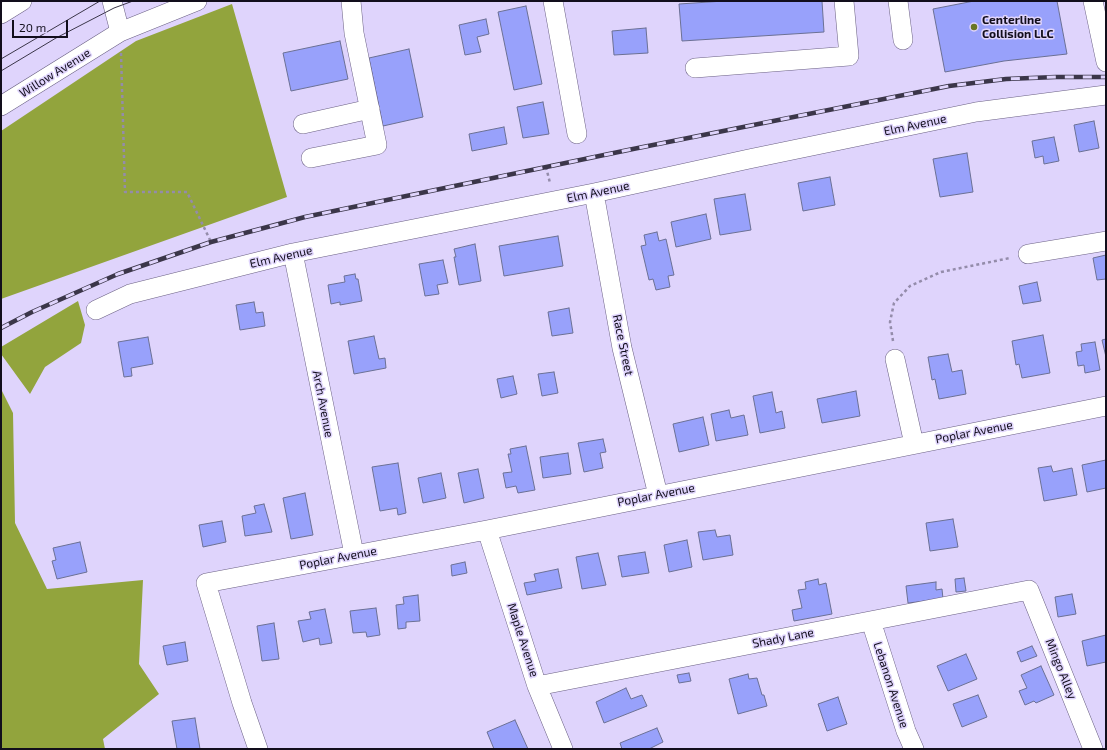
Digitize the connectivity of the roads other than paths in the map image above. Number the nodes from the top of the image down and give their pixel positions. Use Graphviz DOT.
graph roads {
  1 [pos="22,1"];
  2 [pos="112,1"];
  3 [pos="197,1"];
  4 [pos="351,1"];
  5 [pos="553,1"];
  6 [pos="844,1"];
  7 [pos="898,1"];
  8 [pos="1093,1"];
  9 [pos="1,14"];
  10 [pos="120,32"];
  11 [pos="904,40"];
  12 [pos="1105,56"];
  13 [pos="695,68"];
  14 [pos="1106,94"];
  15 [pos="1,106"];
  16 [pos="370,109"];
  17 [pos="303,124"];
  18 [pos="577,134"];
  19 [pos="311,158"];
  20 [pos="594,193"];
  21 [pos="1106,241"];
  22 [pos="293,253"];
  23 [pos="1028,254"];
  24 [pos="96,310"];
  25 [pos="895,359"];
  26 [pos="1106,406"];
  27 [pos="914,444"];
  28 [pos="658,495"];
  29 [pos="487,530"];
  30 [pos="354,554"];
  31 [pos="1029,590"];
  32 [pos="871,621"];
  33 [pos="537,686"];
  34 [pos="258,749"];
  35 [pos="563,749"];
  36 [pos="914,749"];
  37 [pos="1093,749"];
  1 -- 9 [label="street"];
  2 -- 10 [label="street"];
  3 -- 10 [label="street, Willow Avenue"];
  4 -- 16 [label="street"];
  5 -- 18 [label="street"];
  6 -- 13 [label="street"];
  7 -- 11 [label="street"];
  8 -- 12 [label="street"];
  10 -- 15 [label="street, Willow Avenue"];
  14 -- 20 [label="street, Elm Avenue"];
  16 -- 17 [label="street"];
  16 -- 19 [label="street"];
  20 -- 22 [label="street, Elm Avenue"];
  20 -- 28 [label="street, Race Street"];
  21 -- 23 [label="street"];
  22 -- 24 [label="street, Elm Avenue"];
  22 -- 30 [label="street, Arch Avenue"];
  25 -- 27 [label="street"];
  26 -- 27 [label="street, Poplar Avenue"];
  27 -- 28 [label="street, Poplar Avenue"];
  28 -- 29 [label="street, Poplar Avenue"];
  29 -- 30 [label="street, Poplar Avenue"];
  29 -- 33 [label="street, Maple Avenue"];
  30 -- 34 [label="street, Poplar Avenue"];
  31 -- 32 [label="street, Shady Lane"];
  31 -- 37 [label="street, Mingo Alley"];
  32 -- 33 [label="street, Shady Lane"];
  32 -- 36 [label="street, Lebanon Avenue"];
  33 -- 35 [label="street, Maple Avenue"];
}
